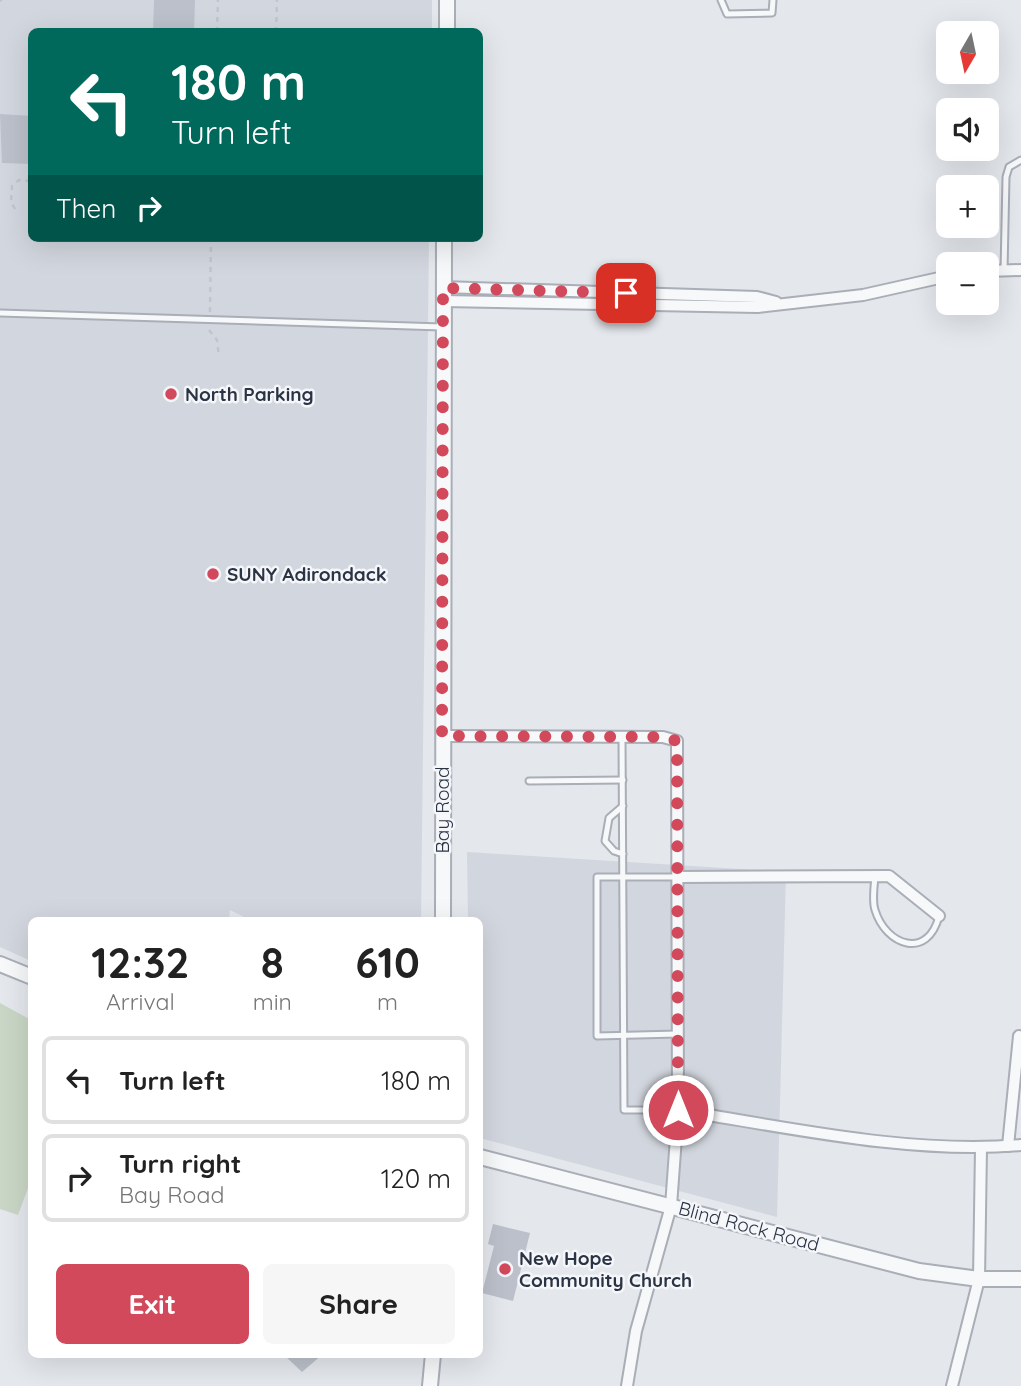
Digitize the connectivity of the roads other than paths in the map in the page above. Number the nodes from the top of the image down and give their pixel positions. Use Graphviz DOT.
graph roads {
  1 [pos="447,0"];
  2 [pos="721,0"];
  3 [pos="773,0"];
  4 [pos="447,28"];
  5 [pos="1021,160"];
  6 [pos="444,242"];
  7 [pos="1021,270"];
  8 [pos="999,271"];
  9 [pos="1004,271"];
  10 [pos="936,279"];
  11 [pos="443,294"];
  12 [pos="0,313"];
  13 [pos="442,327"];
  14 [pos="442,736"];
  15 [pos="622,737"];
  16 [pos="623,780"];
  17 [pos="529,781"];
  18 [pos="623,806"];
  19 [pos="624,854"];
  20 [pos="624,877"];
  21 [pos="678,877"];
  22 [pos="875,877"];
  23 [pos="939,916"];
  24 [pos="443,917"];
  25 [pos="0,964"];
  26 [pos="28,975"];
  27 [pos="678,1034"];
  28 [pos="625,1036"];
  29 [pos="1019,1036"];
  30 [pos="678,1110"];
  31 [pos="1021,1145"];
  32 [pos="1008,1146"];
  33 [pos="981,1148"];
  34 [pos="483,1158"];
  35 [pos="671,1206"];
  36 [pos="979,1279"];
  37 [pos="1021,1279"];
  38 [pos="433,1358"];
  39 [pos="430,1386"];
  40 [pos="627,1386"];
  41 [pos="952,1386"];
  1 -- 4 [label="street"];
  2 -- 3 [label="lane"];
  5 -- 9 [label="lane"];
  6 -- 11 [label="street, Bay Road"];
  7 -- 9 [label="street"];
  8 -- 9 [label="street"];
  10 -- 11 [label="street"];
  11 -- 13 [label="street, Bay Road"];
  12 -- 13 [label="lane"];
  13 -- 14 [label="street, Bay Road"];
  14 -- 15 [label="street"];
  14 -- 24 [label="street, Bay Road"];
  15 -- 16 [label="lane"];
  15 -- 21 [label="street"];
  16 -- 17 [label="lane"];
  16 -- 18 [label="lane"];
  18 -- 19 [label="lane"];
  18 -- 19 [label="lane"];
  19 -- 20 [label="lane"];
  20 -- 21 [label="lane"];
  20 -- 28 [label="lane"];
  20 -- 28 [label="lane"];
  21 -- 22 [label="street"];
  21 -- 27 [label="street"];
  22 -- 23 [label="street"];
  22 -- 23 [label="lane"];
  25 -- 26 [label="street"];
  27 -- 28 [label="lane"];
  27 -- 30 [label="street"];
  28 -- 30 [label="lane"];
  29 -- 32 [label="street"];
  30 -- 33 [label="street"];
  30 -- 35 [label="street"];
  31 -- 32 [label="street"];
  32 -- 33 [label="street"];
  33 -- 36 [label="street"];
  34 -- 35 [label="street, Blind Rock Road"];
  35 -- 36 [label="street, Blind Rock Road"];
  35 -- 40 [label="street"];
  36 -- 37 [label="street, Blind Rock Road"];
  36 -- 41 [label="street"];
  38 -- 39 [label="street"];
}
